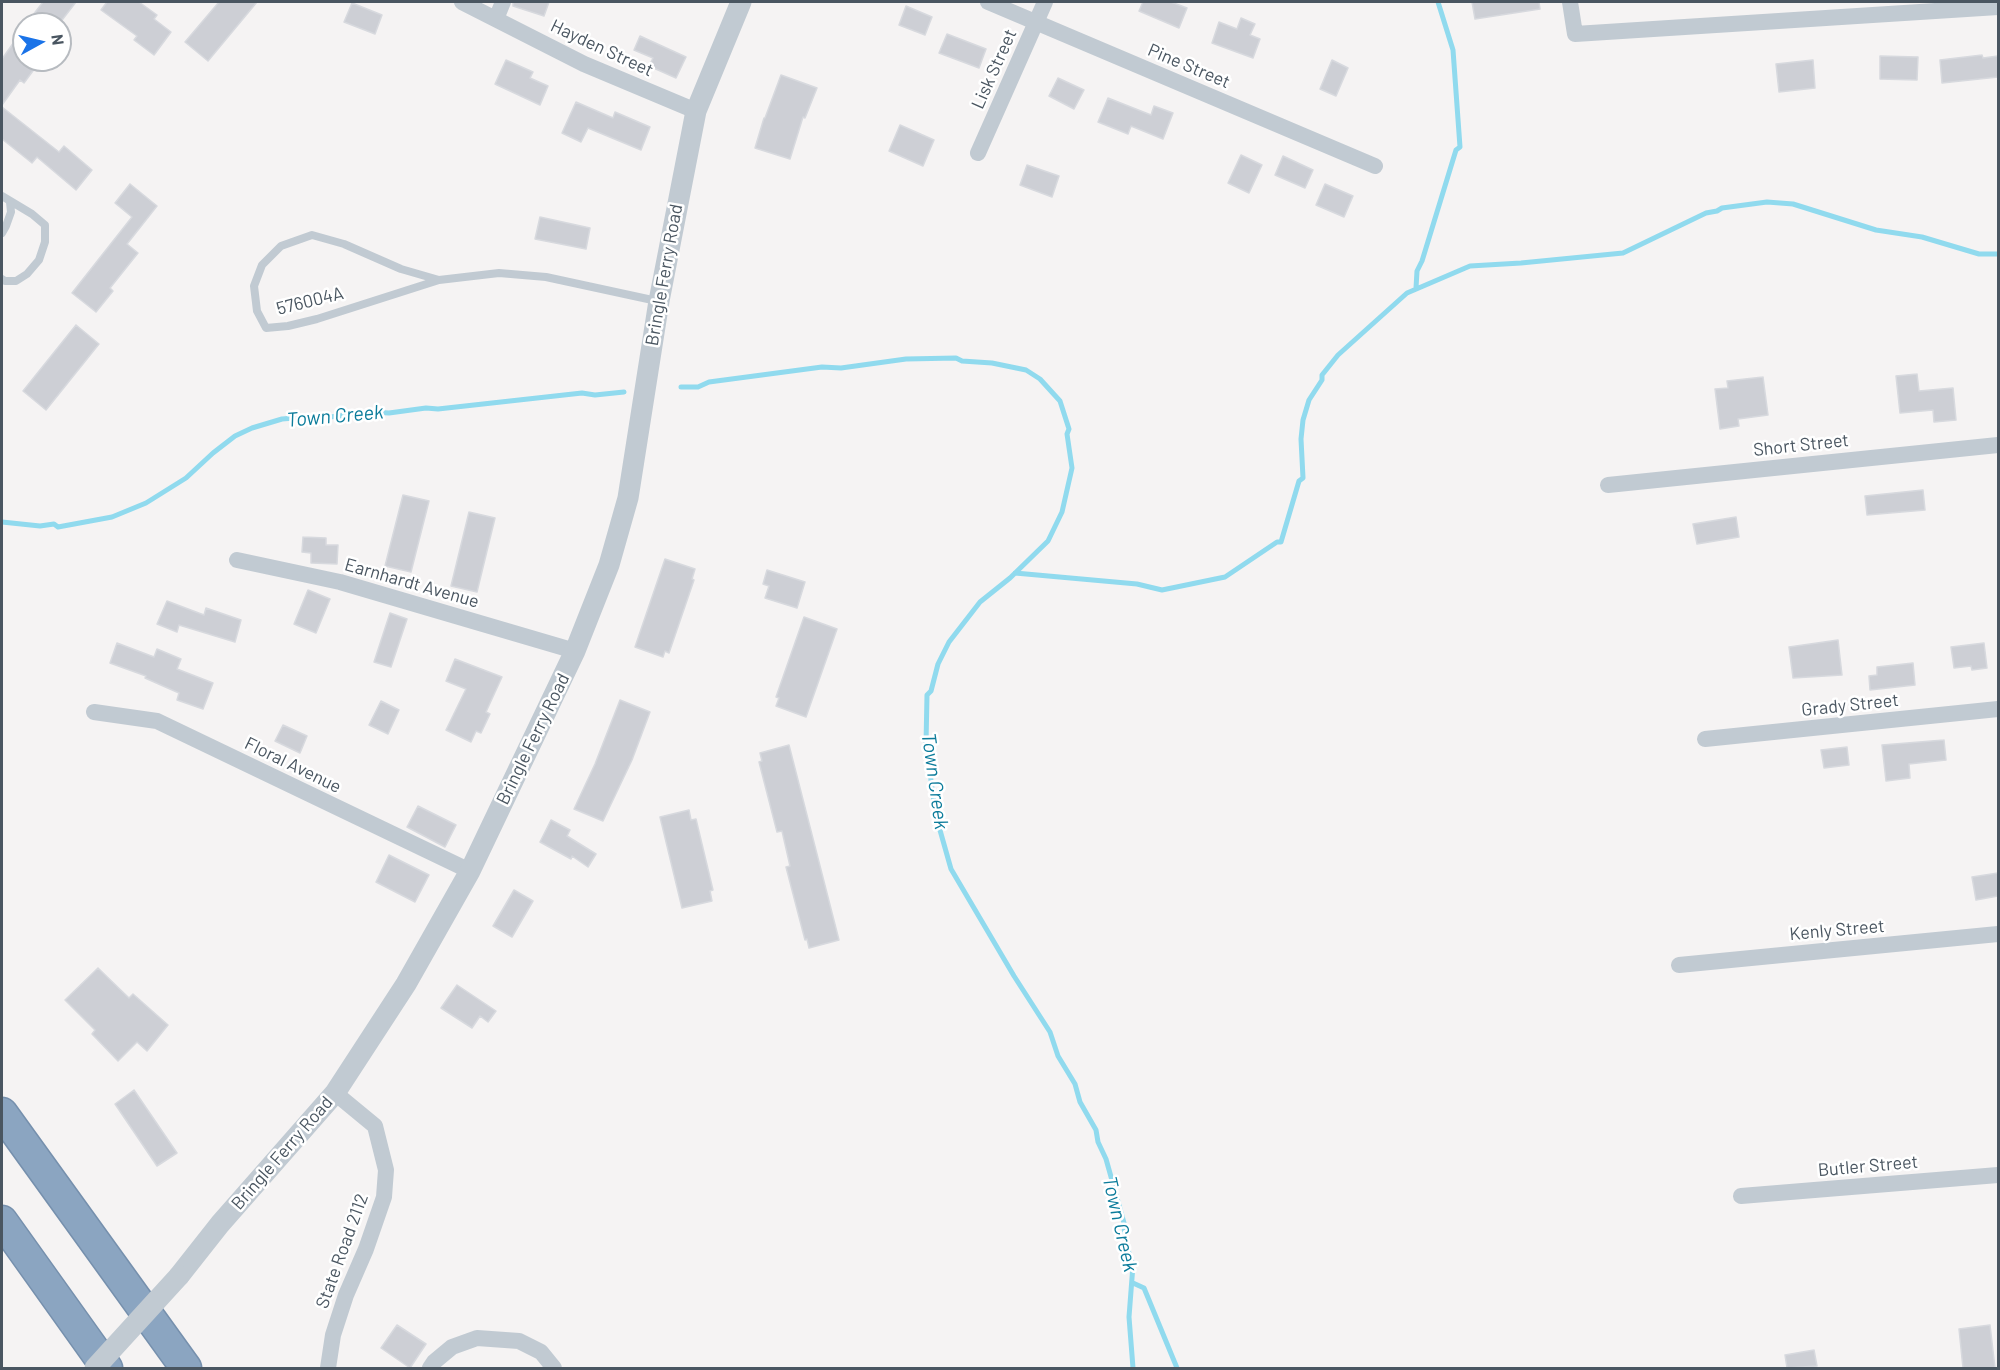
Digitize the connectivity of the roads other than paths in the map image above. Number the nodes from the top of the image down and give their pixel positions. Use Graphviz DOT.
graph roads {
  1 [pos="462,2"];
  2 [pos="504,2"];
  3 [pos="741,2"];
  4 [pos="988,2"];
  5 [pos="1045,2"];
  6 [pos="1570,2"];
  7 [pos="1998,7"];
  8 [pos="496,19"];
  9 [pos="1036,22"];
  10 [pos="696,111"];
  11 [pos="978,153"];
  12 [pos="1375,166"];
  13 [pos="2,196"];
  14 [pos="10,202"];
  15 [pos="2,233"];
  16 [pos="2,279"];
  17 [pos="439,280"];
  18 [pos="658,301"];
  19 [pos="1998,445"];
  20 [pos="1608,485"];
  21 [pos="237,560"];
  22 [pos="575,651"];
  23 [pos="1998,709"];
  24 [pos="94,712"];
  25 [pos="1705,739"];
  26 [pos="470,871"];
  27 [pos="1998,934"];
  28 [pos="1679,965"];
  29 [pos="335,1094"];
  30 [pos="2,1113"];
  31 [pos="1998,1175"];
  32 [pos="1741,1196"];
  33 [pos="2,1221"];
  34 [pos="95,1368"];
  35 [pos="107,1368"];
  36 [pos="186,1368"];
  37 [pos="328,1368"];
  38 [pos="430,1368"];
  39 [pos="554,1368"];
  1 -- 8 [label="street, Hayden Street"];
  2 -- 8 [label="street"];
  3 -- 10 [label="street, Bringle Ferry Road"];
  4 -- 9 [label="street, Pine Street"];
  5 -- 9 [label="street, Lisk Street"];
  6 -- 7 [label="street"];
  8 -- 10 [label="street, Hayden Street"];
  9 -- 11 [label="street, Lisk Street"];
  9 -- 12 [label="street, Pine Street"];
  10 -- 18 [label="street, Bringle Ferry Road"];
  13 -- 14 [label="lane"];
  14 -- 15 [label="lane"];
  14 -- 16 [label="lane"];
  17 -- 17 [label="lane, 576004A"];
  17 -- 18 [label="lane, 576004A"];
  18 -- 22 [label="street, Bringle Ferry Road"];
  19 -- 20 [label="street, Short Street"];
  21 -- 22 [label="street, Earnhardt Avenue"];
  22 -- 26 [label="street, Bringle Ferry Road"];
  23 -- 25 [label="street, Grady Street"];
  24 -- 26 [label="street, Floral Avenue"];
  26 -- 29 [label="street, Bringle Ferry Road"];
  27 -- 28 [label="street, Kenly Street"];
  29 -- 34 [label="street, Bringle Ferry Road, bridge"];
  29 -- 37 [label="street, State Road 2112"];
  30 -- 36 [label="highway"];
  31 -- 32 [label="street, Butler Street"];
  33 -- 35 [label="highway"];
  38 -- 39 [label="street"];
}
